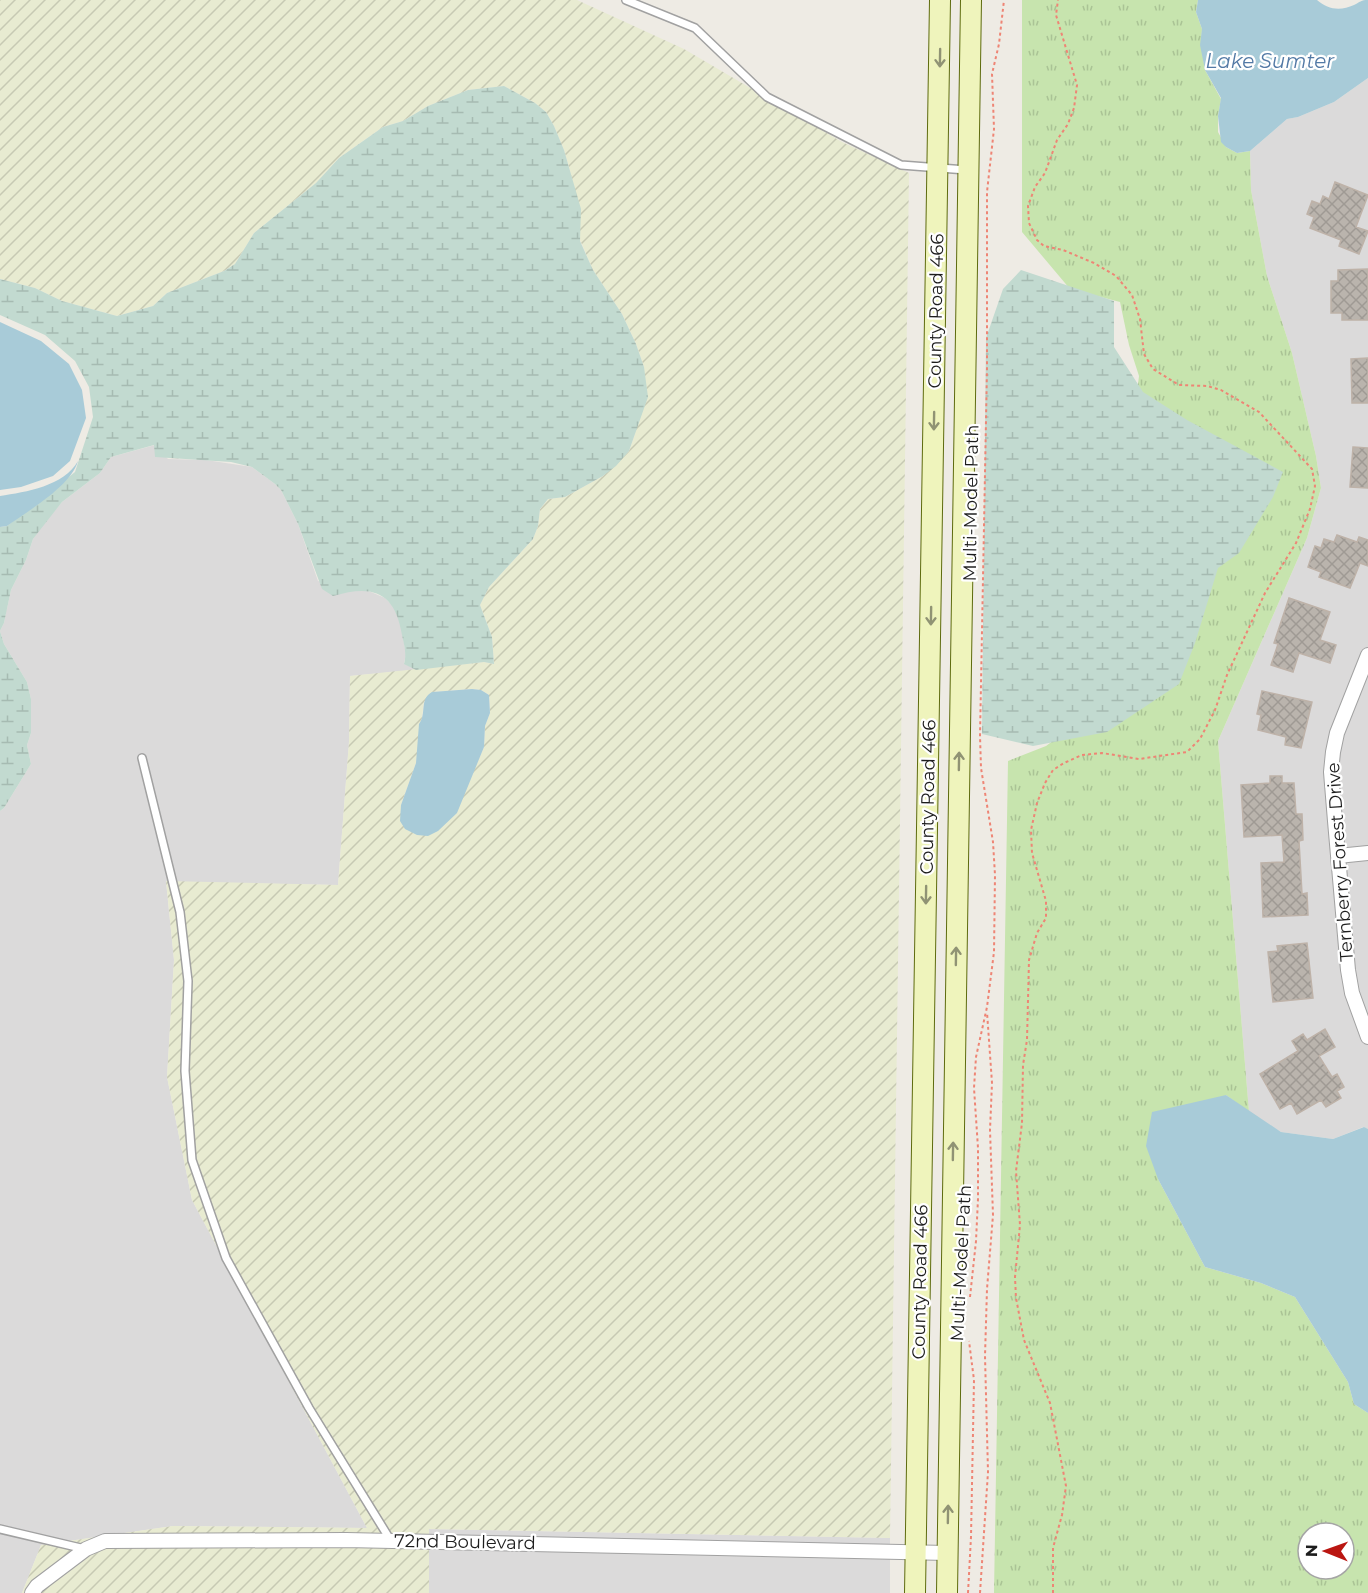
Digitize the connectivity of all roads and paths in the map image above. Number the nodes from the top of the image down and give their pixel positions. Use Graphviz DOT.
graph roads {
  1 [pos="626,0"];
  2 [pos="940,0"];
  3 [pos="972,0"];
  4 [pos="1004,0"];
  5 [pos="1058,0"];
  6 [pos="938,169"];
  7 [pos="968,170"];
  8 [pos="1368,655"];
  9 [pos="142,758"];
  10 [pos="1368,853"];
  11 [pos="1338,856"];
  12 [pos="987,1007"];
  13 [pos="1368,1037"];
  14 [pos="969,1298"];
  15 [pos="968,1334"];
  16 [pos="0,1529"];
  17 [pos="391,1540"];
  18 [pos="86,1549"];
  19 [pos="916,1553"];
  20 [pos="947,1553"];
  21 [pos="32,1593"];
  22 [pos="915,1593"];
  23 [pos="947,1593"];
  24 [pos="968,1593"];
  25 [pos="980,1593"];
  26 [pos="1053,1593"];
  1 -- 6 [label="lane"];
  2 -- 6 [label="main road, County Road 466, one-way"];
  3 -- 7 [label="main road, County Road 466"];
  4 -- 12 [label="path, Multi-Model Path"];
  5 -- 26 [label="path"];
  6 -- 7 [label="lane"];
  6 -- 19 [label="main road, County Road 466, one-way"];
  20 -- 7 [label="main road, County Road 466, one-way"];
  8 -- 11 [label="street, Ternberry Forest Drive"];
  9 -- 17 [label="lane"];
  10 -- 11 [label="street"];
  11 -- 13 [label="street, Ternberry Forest Drive"];
  12 -- 14 [label="path, Multi-Model Path"];
  12 -- 25 [label="path, Multi-Model Path"];
  15 -- 24 [label="path, Multi-Model Path"];
  16 -- 18 [label="lane"];
  17 -- 18 [label="street, 72nd Boulevard"];
  17 -- 19 [label="street, 72nd Boulevard"];
  18 -- 21 [label="street, 72nd Boulevard"];
  19 -- 20 [label="street, 72nd Boulevard"];
  19 -- 22 [label="main road, County Road 466"];
  20 -- 23 [label="main road, County Road 466"];
}
